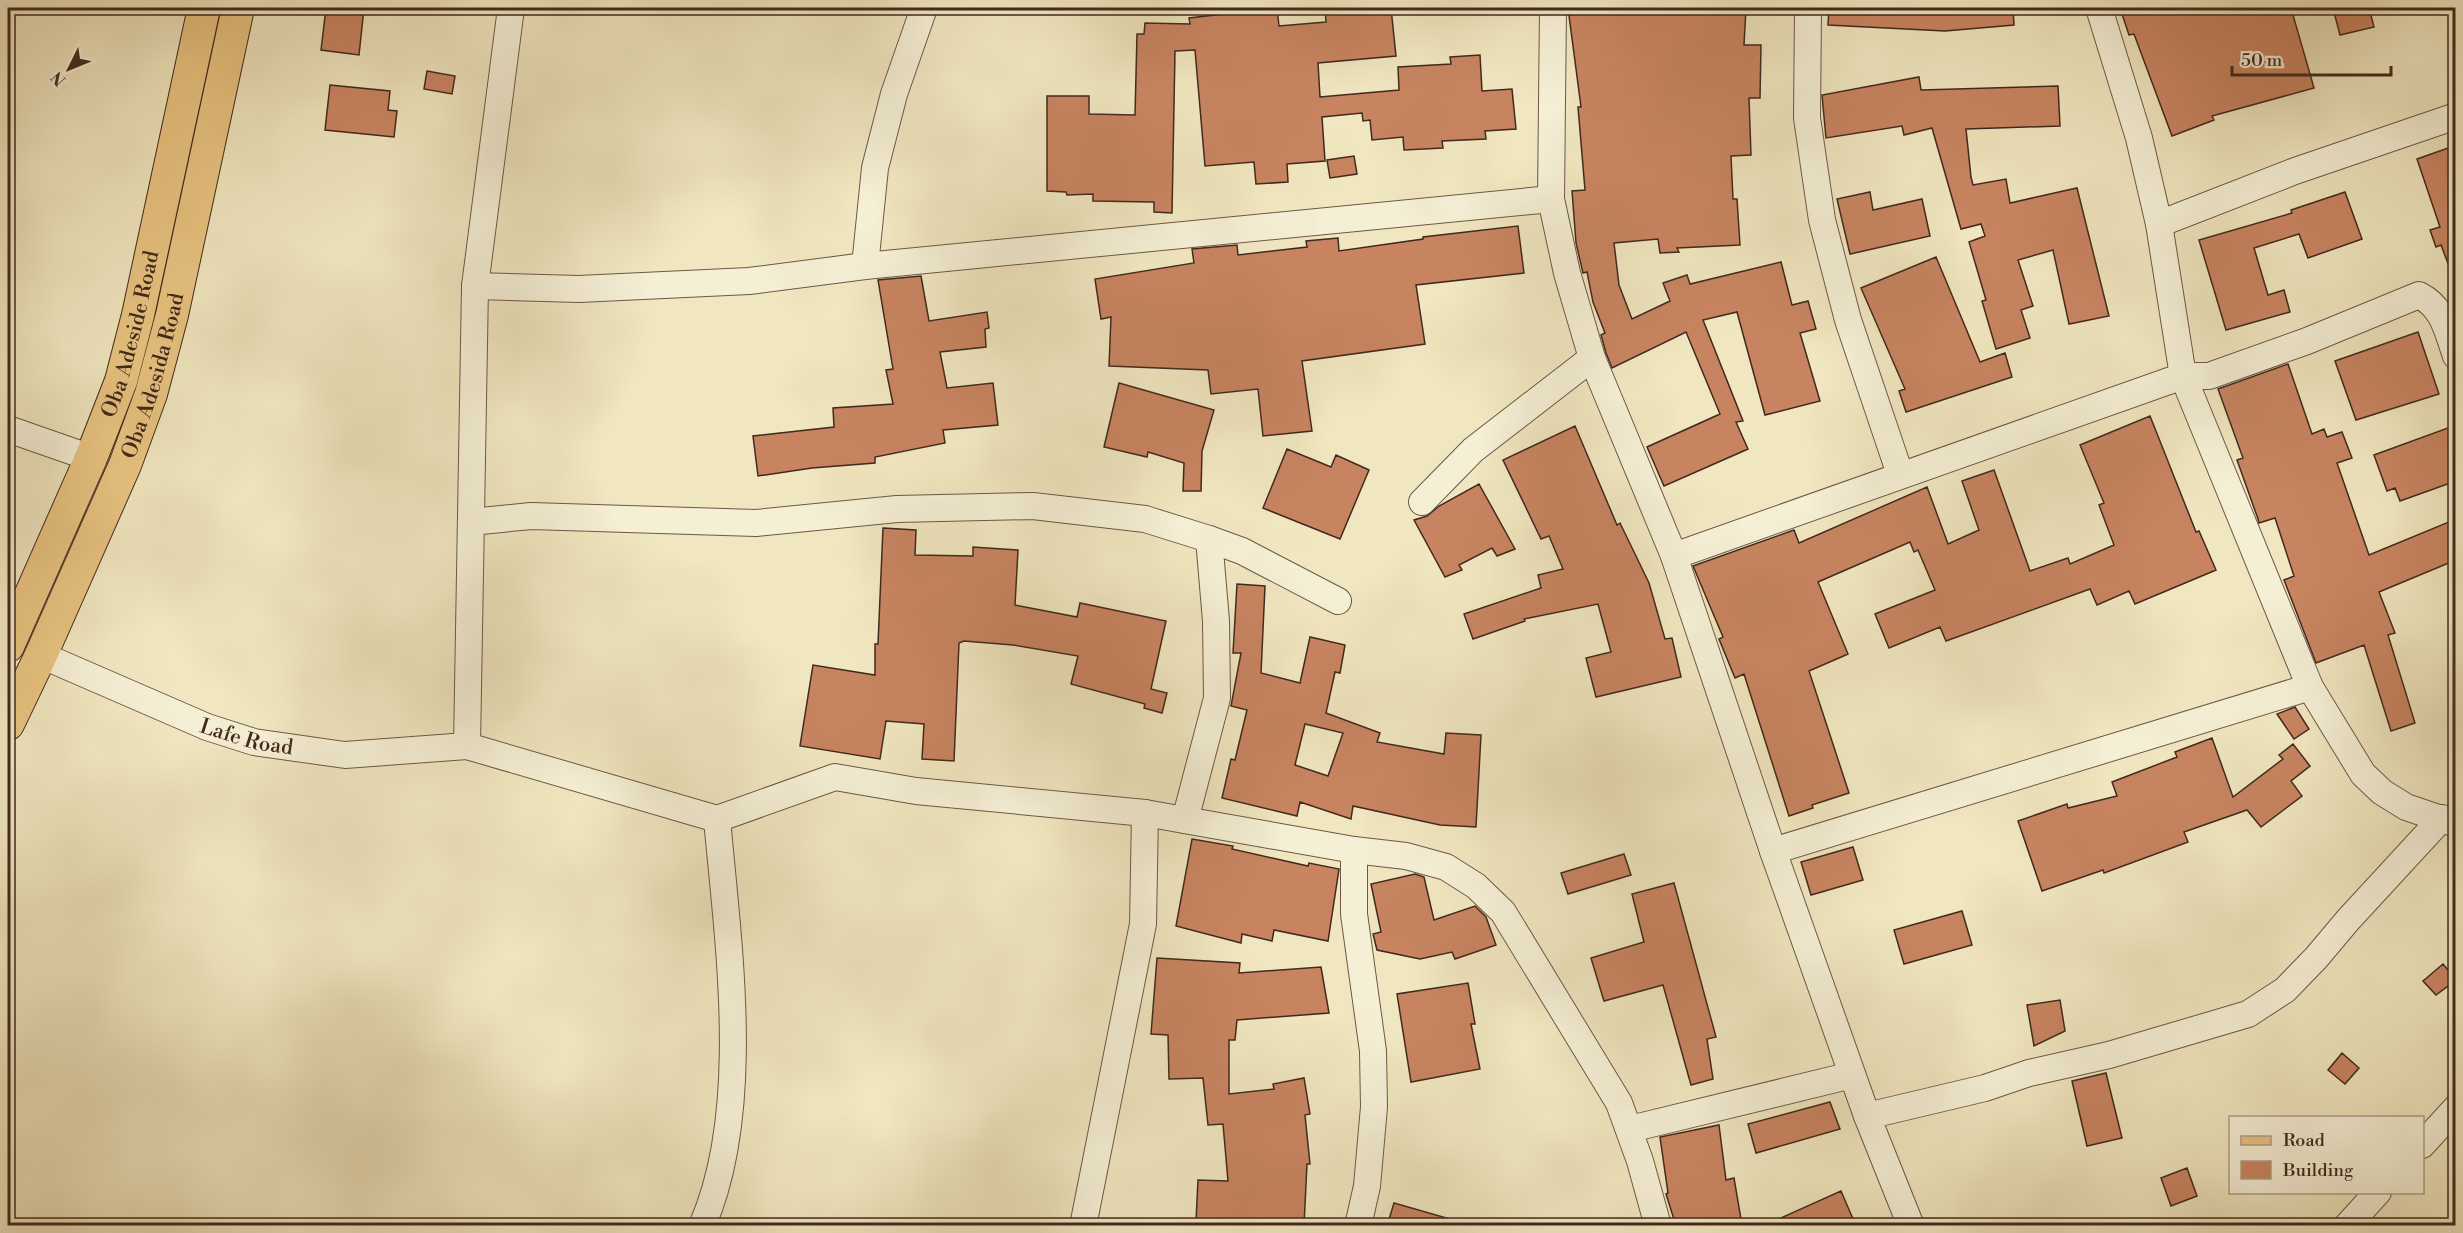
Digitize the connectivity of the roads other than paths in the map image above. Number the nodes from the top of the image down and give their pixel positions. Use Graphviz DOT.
graph roads {
  1 [pos="204,8"];
  2 [pos="238,8"];
  3 [pos="512,8"];
  4 [pos="924,8"];
  5 [pos="1552,8"];
  6 [pos="1808,8"];
  7 [pos="2099,8"];
  8 [pos="2456,116"];
  9 [pos="1551,199"];
  10 [pos="2159,224"];
  11 [pos="865,266"];
  12 [pos="475,285"];
  13 [pos="2456,356"];
  14 [pos="1592,358"];
  15 [pos="2183,376"];
  16 [pos="8,429"];
  17 [pos="91,458"];
  18 [pos="1900,474"];
  19 [pos="1422,502"];
  20 [pos="471,522"];
  21 [pos="1209,539"];
  22 [pos="1674,556"];
  23 [pos="1338,601"];
  24 [pos="8,646"];
  25 [pos="41,655"];
  26 [pos="2310,687"];
  27 [pos="8,723"];
  28 [pos="467,746"];
  29 [pos="1145,813"];
  30 [pos="717,819"];
  31 [pos="1185,820"];
  32 [pos="2449,821"];
  33 [pos="1354,850"];
  34 [pos="1773,851"];
  35 [pos="1852,1075"];
  36 [pos="2456,1108"];
  37 [pos="1867,1116"];
  38 [pos="1630,1129"];
  39 [pos="2424,1143"];
  40 [pos="2377,1194"];
  41 [pos="702,1226"];
  42 [pos="1083,1226"];
  43 [pos="1358,1226"];
  44 [pos="1658,1226"];
  45 [pos="1911,1226"];
  46 [pos="2347,1226"];
  1 -- 17 [label="main road, Oba Adeside Road"];
  2 -- 25 [label="main road, Oba Adesida Road"];
  3 -- 12 [label="street"];
  4 -- 11 [label="street"];
  5 -- 9 [label="street"];
  6 -- 18 [label="street"];
  7 -- 10 [label="street"];
  8 -- 10 [label="street"];
  9 -- 11 [label="street"];
  9 -- 14 [label="street"];
  10 -- 15 [label="street"];
  11 -- 12 [label="street"];
  12 -- 20 [label="street"];
  13 -- 15 [label="street"];
  14 -- 19 [label="street"];
  14 -- 22 [label="street"];
  15 -- 18 [label="street"];
  15 -- 26 [label="street"];
  16 -- 17 [label="street"];
  17 -- 24 [label="main road, Oba Adeside Road"];
  18 -- 22 [label="street"];
  20 -- 21 [label="street"];
  20 -- 28 [label="street"];
  21 -- 23 [label="street"];
  21 -- 31 [label="street"];
  22 -- 34 [label="street"];
  25 -- 27 [label="main road, Oba Adesida Road"];
  25 -- 28 [label="street, Lafe Road"];
  26 -- 32 [label="street"];
  26 -- 34 [label="street"];
  28 -- 30 [label="street"];
  29 -- 30 [label="street"];
  29 -- 31 [label="street"];
  29 -- 42 [label="street"];
  30 -- 41 [label="street"];
  31 -- 33 [label="street"];
  32 -- 37 [label="street"];
  33 -- 38 [label="street"];
  33 -- 43 [label="street"];
  34 -- 35 [label="street"];
  35 -- 37 [label="street"];
  35 -- 38 [label="street"];
  36 -- 39 [label="street"];
  37 -- 45 [label="street"];
  38 -- 44 [label="street"];
  40 -- 46 [label="street"];
}
